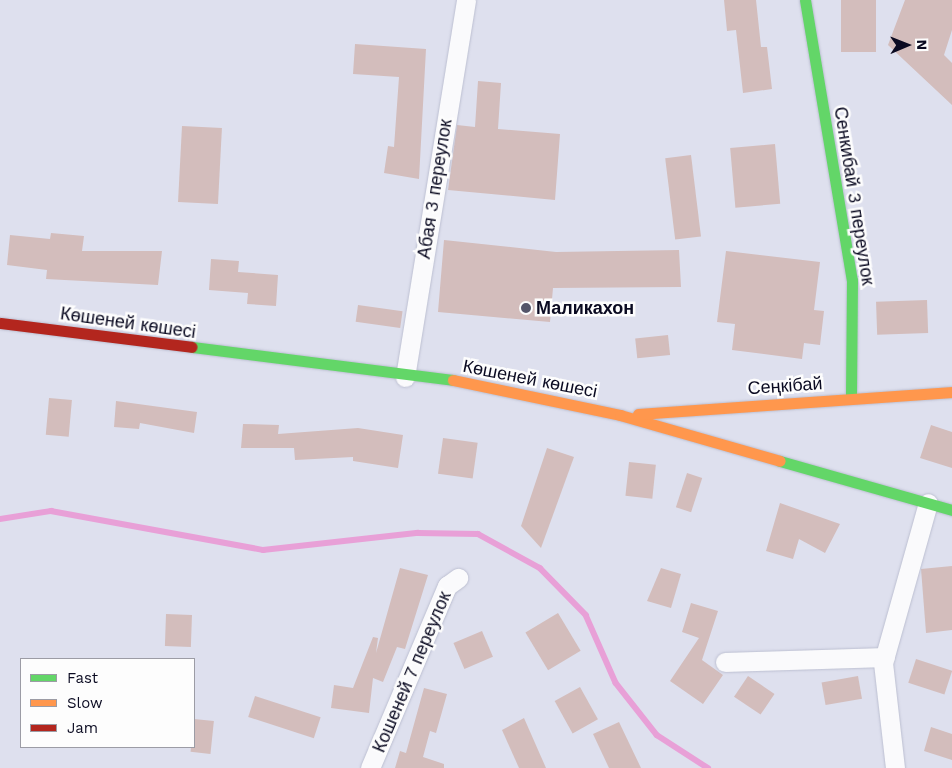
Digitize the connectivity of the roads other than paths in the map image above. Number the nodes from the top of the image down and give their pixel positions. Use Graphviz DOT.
graph roads {
  1 [pos="466,0"];
  2 [pos="806,0"];
  3 [pos="0,323"];
  4 [pos="405,377"];
  5 [pos="952,392"];
  6 [pos="851,398"];
  7 [pos="620,415"];
  8 [pos="928,503"];
  9 [pos="952,510"];
  10 [pos="458,578"];
  11 [pos="885,657"];
  12 [pos="725,662"];
  13 [pos="370,768"];
  14 [pos="895,768"];
  1 -- 4 [label="street, Абая 3 переулок"];
  2 -- 6 [label="main road, Сенкибай 3 переулок"];
  3 -- 4 [label="main road, Көшеней көшесі"];
  4 -- 7 [label="main road, Көшеней көшесі"];
  5 -- 6 [label="main road, Сеңкібай"];
  6 -- 7 [label="main road, Сеңкібай"];
  7 -- 8 [label="main road, Көшеней көшесі"];
  8 -- 9 [label="main road, Көшеней көшесі"];
  8 -- 11 [label="street"];
  10 -- 13 [label="street, Кошеней 7 переулок"];
  11 -- 12 [label="street"];
  11 -- 14 [label="street"];
}
